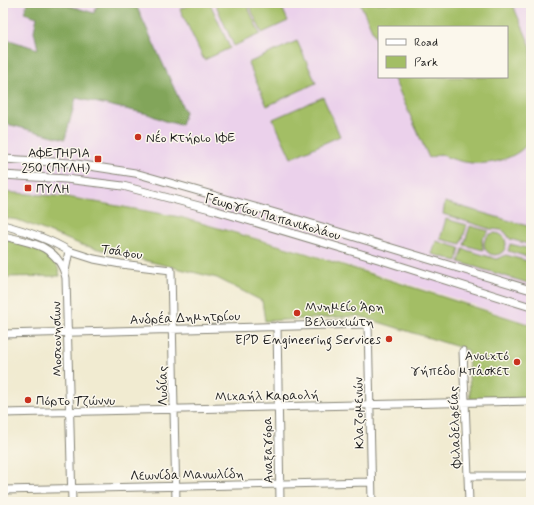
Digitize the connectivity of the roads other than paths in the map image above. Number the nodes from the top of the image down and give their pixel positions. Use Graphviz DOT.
graph roads {
  1 [pos="3,159"];
  2 [pos="3,175"];
  3 [pos="3,225"];
  4 [pos="3,236"];
  5 [pos="70,251"];
  6 [pos="171,270"];
  7 [pos="65,271"];
  8 [pos="531,290"];
  9 [pos="531,307"];
  10 [pos="368,324"];
  11 [pos="277,326"];
  12 [pos="172,329"];
  13 [pos="68,332"];
  14 [pos="3,334"];
  15 [pos="463,351"];
  16 [pos="531,402"];
  17 [pos="465,403"];
  18 [pos="370,405"];
  19 [pos="278,407"];
  20 [pos="174,409"];
  21 [pos="70,411"];
  22 [pos="3,413"];
  23 [pos="468,476"];
  24 [pos="531,476"];
  25 [pos="371,482"];
  26 [pos="280,484"];
  27 [pos="176,486"];
  28 [pos="72,488"];
  29 [pos="3,490"];
  30 [pos="72,502"];
  31 [pos="176,502"];
  32 [pos="280,502"];
  33 [pos="372,502"];
  34 [pos="469,502"];
  1 -- 8 [label="street, Γεωργίου Παπανικολάου"];
  2 -- 9 [label="street, Γεωργίου Παπανικολάου"];
  3 -- 5 [label="street, Τσάφου"];
  4 -- 7 [label="street"];
  5 -- 6 [label="street, Τσάφου"];
  5 -- 7 [label="street"];
  6 -- 12 [label="street, Λυδίας"];
  7 -- 13 [label="street, Μοσχονησίων"];
  10 -- 11 [label="street, Ανδρέα Δημητρίου"];
  10 -- 18 [label="street, Κλαζομενών"];
  11 -- 12 [label="street, Ανδρέα Δημητρίου"];
  11 -- 19 [label="street, Αναξαγόρα"];
  12 -- 13 [label="street, Ανδρέα Δημητρίου"];
  12 -- 20 [label="street, Λυδίας"];
  13 -- 14 [label="street, Ανδρέα Δημητρίου"];
  13 -- 21 [label="street, Μοσχονησίων"];
  15 -- 17 [label="street, Φιλαδελφείας"];
  16 -- 17 [label="street, Μιχαήλ Καραολή"];
  17 -- 18 [label="street, Μιχαήλ Καραολή"];
  17 -- 23 [label="street, Φιλαδελφείας"];
  18 -- 19 [label="street, Μιχαήλ Καραολή"];
  18 -- 25 [label="street, Κλαζομενών"];
  19 -- 20 [label="street, Μιχαήλ Καραολή"];
  19 -- 26 [label="street, Αναξαγόρα"];
  20 -- 21 [label="street, Μιχαήλ Καραολή"];
  20 -- 27 [label="street, Λυδίας"];
  21 -- 22 [label="street, Μιχαήλ Καραολή"];
  21 -- 28 [label="street, Μοσχονησίων"];
  23 -- 24 [label="street"];
  23 -- 34 [label="street, Φιλαδελφείας"];
  25 -- 26 [label="street, Λεωνίδα Μανωλίδη"];
  25 -- 33 [label="street, Κλαζομενών"];
  26 -- 27 [label="street, Λεωνίδα Μανωλίδη"];
  26 -- 32 [label="street, Αναξαγόρα"];
  27 -- 28 [label="street, Λεωνίδα Μανωλίδη"];
  27 -- 31 [label="street, Λυδίας"];
  28 -- 29 [label="street, Λεωνίδα Μανωλίδη"];
  28 -- 30 [label="street, Μοσχονησίων"];
}
